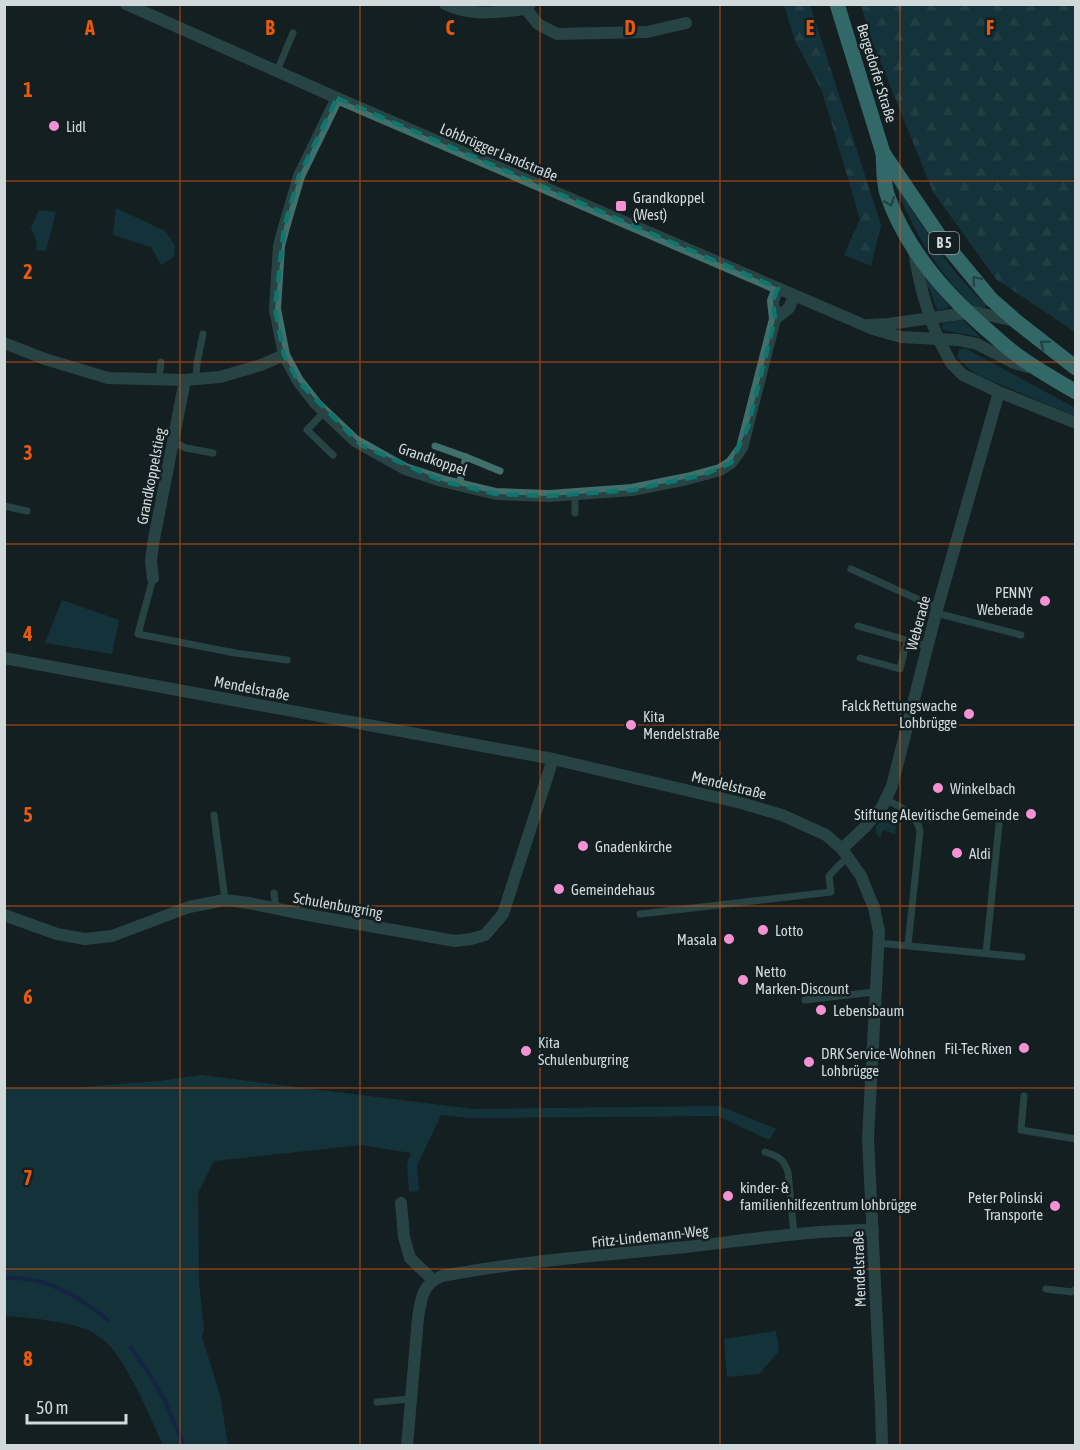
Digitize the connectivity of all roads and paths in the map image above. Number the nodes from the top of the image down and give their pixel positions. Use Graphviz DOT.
graph roads {
  1 [pos="126,4"];
  2 [pos="445,4"];
  3 [pos="837,4"];
  4 [pos="528,7"];
  5 [pos="686,23"];
  6 [pos="293,33"];
  7 [pos="277,71"];
  8 [pos="337,98"];
  9 [pos="883,153"];
  10 [pos="913,247"];
  11 [pos="778,288"];
  12 [pos="794,296"];
  13 [pos="967,313"];
  14 [pos="776,318"];
  15 [pos="930,318"];
  16 [pos="1017,322"];
  17 [pos="862,325"];
  18 [pos="202,334"];
  19 [pos="938,338"];
  20 [pos="4,343"];
  21 [pos="284,355"];
  22 [pos="161,362"];
  23 [pos="1076,368"];
  24 [pos="1040,371"];
  25 [pos="159,379"];
  26 [pos="191,380"];
  27 [pos="999,392"];
  28 [pos="1076,392"];
  29 [pos="324,412"];
  30 [pos="1076,423"];
  31 [pos="173,442"];
  32 [pos="435,446"];
  33 [pos="213,453"];
  34 [pos="333,455"];
  35 [pos="466,457"];
  36 [pos="500,471"];
  37 [pos="459,485"];
  38 [pos="575,494"];
  39 [pos="4,506"];
  40 [pos="27,511"];
  41 [pos="575,513"];
  42 [pos="851,569"];
  43 [pos="153,578"];
  44 [pos="936,611"];
  45 [pos="858,626"];
  46 [pos="1021,635"];
  47 [pos="908,640"];
  48 [pos="927,646"];
  49 [pos="4,657"];
  50 [pos="860,658"];
  51 [pos="287,660"];
  52 [pos="554,759"];
  53 [pos="885,799"];
  54 [pos="214,815"];
  55 [pos="999,824"];
  56 [pos="845,853"];
  57 [pos="274,893"];
  58 [pos="225,900"];
  59 [pos="276,908"];
  60 [pos="640,914"];
  61 [pos="4,915"];
  62 [pos="878,943"];
  63 [pos="908,945"];
  64 [pos="986,953"];
  65 [pos="1022,957"];
  66 [pos="874,992"];
  67 [pos="805,1000"];
  68 [pos="1024,1096"];
  69 [pos="1076,1139"];
  70 [pos="765,1152"];
  71 [pos="401,1203"];
  72 [pos="873,1230"];
  73 [pos="794,1234"];
  74 [pos="432,1280"];
  75 [pos="1046,1289"];
  76 [pos="1076,1289"];
  77 [pos="411,1399"];
  78 [pos="377,1402"];
  79 [pos="407,1446"];
  80 [pos="882,1446"];
  1 -- 7 [label="street, Lohbrügger Landstraße"];
  2 -- 4 [label="street"];
  3 -- 9 [label="main road, Bergedorfer Straße / B 5"];
  4 -- 5 [label="street"];
  6 -- 7 [label="lane"];
  7 -- 8 [label="street, Lohbrügger Landstraße"];
  8 -- 11 [label="street, Lohbrügger Landstraße"];
  8 -- 21 [label="street, Grandkoppel"];
  9 -- 10 [label="main road, Bergedorfer Straße / B 5, one-way"];
  16 -- 9 [label="main road, Bergedorfer Straße / B 5, one-way"];
  10 -- 13 [label="main road, Bergedorfer Straße / B 5"];
  10 -- 15 [label="street"];
  11 -- 12 [label="street, Lohbrügger Landstraße"];
  11 -- 14 [label="street, Grandkoppel"];
  12 -- 14 [label="street, Grandkoppel"];
  12 -- 17 [label="street, Lohbrügger Landstraße"];
  13 -- 15 [label="street, Lohbrügger Landstraße"];
  13 -- 16 [label="street, Lohbrügger Landstraße / B 5"];
  13 -- 24 [label="main road, Bergedorfer Straße / B 5"];
  14 -- 38 [label="street, Grandkoppel"];
  15 -- 17 [label="street, Lohbrügger Landstraße"];
  15 -- 19 [label="street"];
  23 -- 16 [label="main road, Bergedorfer Straße / B 5, one-way"];
  17 -- 19 [label="street, Lohbrügger Landstraße"];
  18 -- 26 [label="lane"];
  19 -- 24 [label="street, Lohbrügger Landstraße"];
  19 -- 27 [label="street"];
  20 -- 25 [label="street"];
  21 -- 26 [label="street"];
  21 -- 29 [label="street, Grandkoppel"];
  22 -- 25 [label="lane"];
  24 -- 28 [label="main road, Bergedorfer Straße / B 5"];
  25 -- 26 [label="street"];
  26 -- 31 [label="street, Grandkoppelstieg"];
  27 -- 30 [label="street"];
  27 -- 44 [label="street, Weberade"];
  29 -- 34 [label="lane"];
  29 -- 37 [label="street, Grandkoppel"];
  31 -- 33 [label="lane"];
  31 -- 43 [label="street, Grandkoppelstieg"];
  32 -- 35 [label="lane"];
  35 -- 36 [label="lane"];
  35 -- 37 [label="lane"];
  37 -- 38 [label="street, Grandkoppel"];
  38 -- 41 [label="lane"];
  39 -- 40 [label="lane"];
  42 -- 44 [label="lane"];
  43 -- 51 [label="lane"];
  44 -- 46 [label="lane"];
  44 -- 48 [label="street, Weberade"];
  45 -- 47 [label="lane"];
  47 -- 48 [label="lane"];
  47 -- 50 [label="lane"];
  48 -- 53 [label="street, Weberade"];
  49 -- 52 [label="street, Mendelstraße"];
  52 -- 56 [label="street, Mendelstraße"];
  52 -- 59 [label="street, Schulenburgring"];
  53 -- 56 [label="street, Weberade"];
  53 -- 63 [label="lane"];
  54 -- 58 [label="lane"];
  55 -- 64 [label="lane"];
  56 -- 60 [label="lane"];
  56 -- 62 [label="street, Mendelstraße"];
  57 -- 59 [label="lane"];
  58 -- 59 [label="street, Schulenburgring"];
  58 -- 61 [label="street, Schulenburgring"];
  62 -- 63 [label="lane"];
  62 -- 66 [label="street, Mendelstraße"];
  63 -- 64 [label="lane"];
  64 -- 65 [label="lane"];
  66 -- 67 [label="lane"];
  66 -- 72 [label="street, Mendelstraße"];
  68 -- 69 [label="lane"];
  70 -- 73 [label="lane"];
  71 -- 74 [label="street"];
  72 -- 73 [label="street, Fritz-Lindemann-Weg"];
  72 -- 80 [label="street, Mendelstraße"];
  73 -- 74 [label="street, Fritz-Lindemann-Weg"];
  74 -- 77 [label="street"];
  75 -- 76 [label="lane"];
  77 -- 78 [label="lane"];
  77 -- 79 [label="street"];
}
